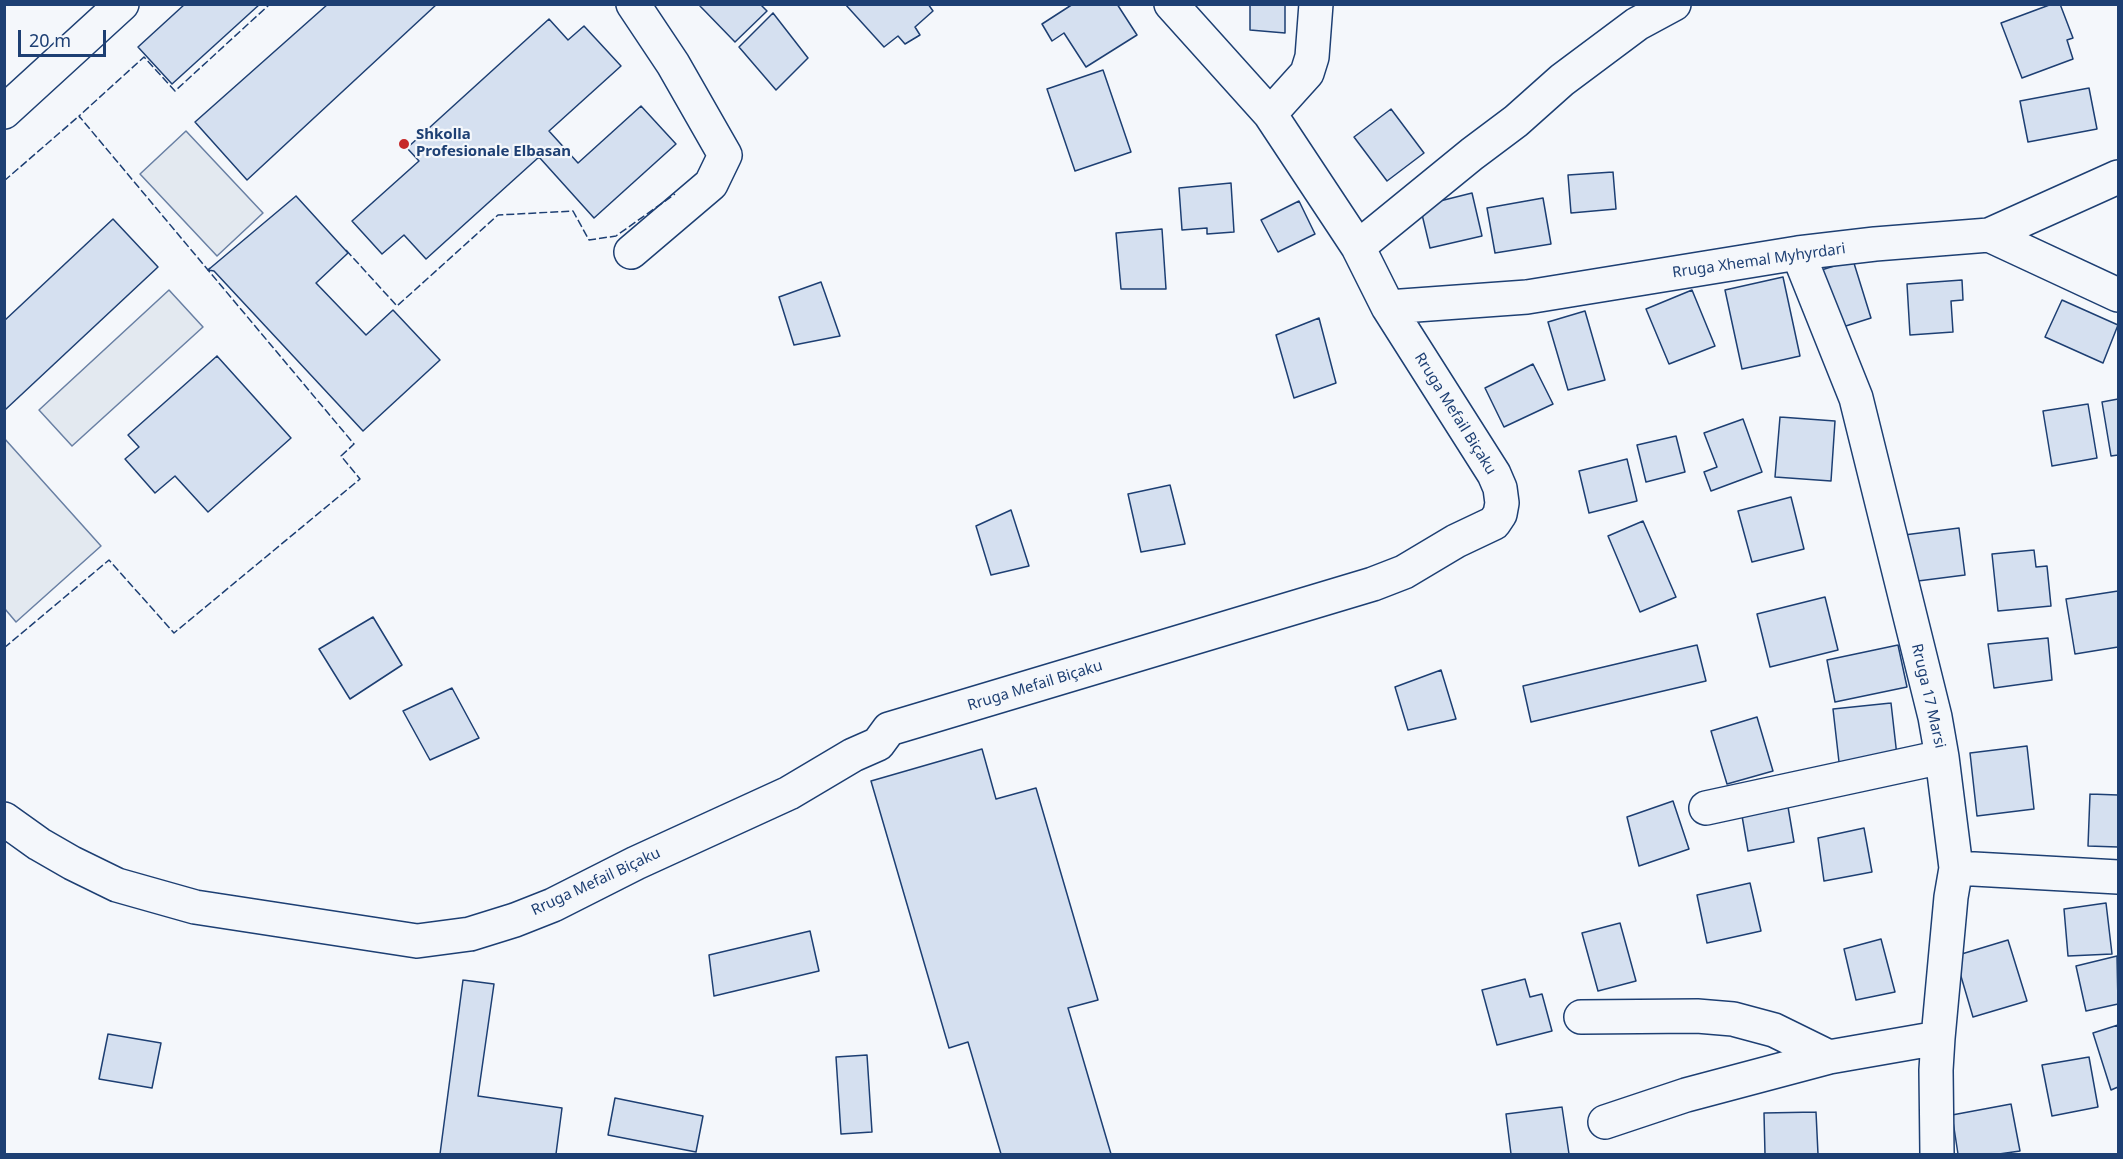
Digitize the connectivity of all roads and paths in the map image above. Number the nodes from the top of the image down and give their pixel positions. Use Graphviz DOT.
graph roads {
  1 [pos="122,4"];
  2 [pos="633,4"];
  3 [pos="1171,4"];
  4 [pos="1316,4"];
  5 [pos="1674,4"];
  6 [pos="4,112"];
  7 [pos="1270,114"];
  8 [pos="2118,177"];
  9 [pos="1989,236"];
  10 [pos="1359,247"];
  11 [pos="631,252"];
  12 [pos="1798,253"];
  13 [pos="2118,295"];
  14 [pos="1388,307"];
  15 [pos="1942,757"];
  16 [pos="1706,808"];
  17 [pos="4,819"];
  18 [pos="1956,868"];
  19 [pos="2118,878"];
  20 [pos="1581,1017"];
  21 [pos="1938,1038"];
  22 [pos="1829,1057"];
  23 [pos="1605,1122"];
  24 [pos="1938,1155"];
  1 -- 6 [label="street"];
  2 -- 11 [label="street"];
  3 -- 7 [label="street, Rruga Mefail Biçaku"];
  4 -- 7 [label="street"];
  5 -- 10 [label="street"];
  7 -- 10 [label="street, Rruga Mefail Biçaku"];
  8 -- 9 [label="street, Rruga Xhemal Myhyrdari"];
  9 -- 12 [label="street, Rruga Xhemal Myhyrdari"];
  9 -- 13 [label="street"];
  10 -- 14 [label="street, Rruga Mefail Biçaku"];
  12 -- 14 [label="street, Rruga Xhemal Myhyrdari"];
  12 -- 15 [label="street, Rruga 17 Marsi"];
  14 -- 17 [label="street, Rruga Mefail Biçaku"];
  15 -- 16 [label="street"];
  15 -- 18 [label="street, Rruga 17 Marsi"];
  18 -- 19 [label="street"];
  18 -- 21 [label="street, Rruga 17 Marsi"];
  20 -- 22 [label="street"];
  21 -- 22 [label="street"];
  21 -- 24 [label="street, Rruga 17 Marsi"];
  22 -- 23 [label="street"];
}
